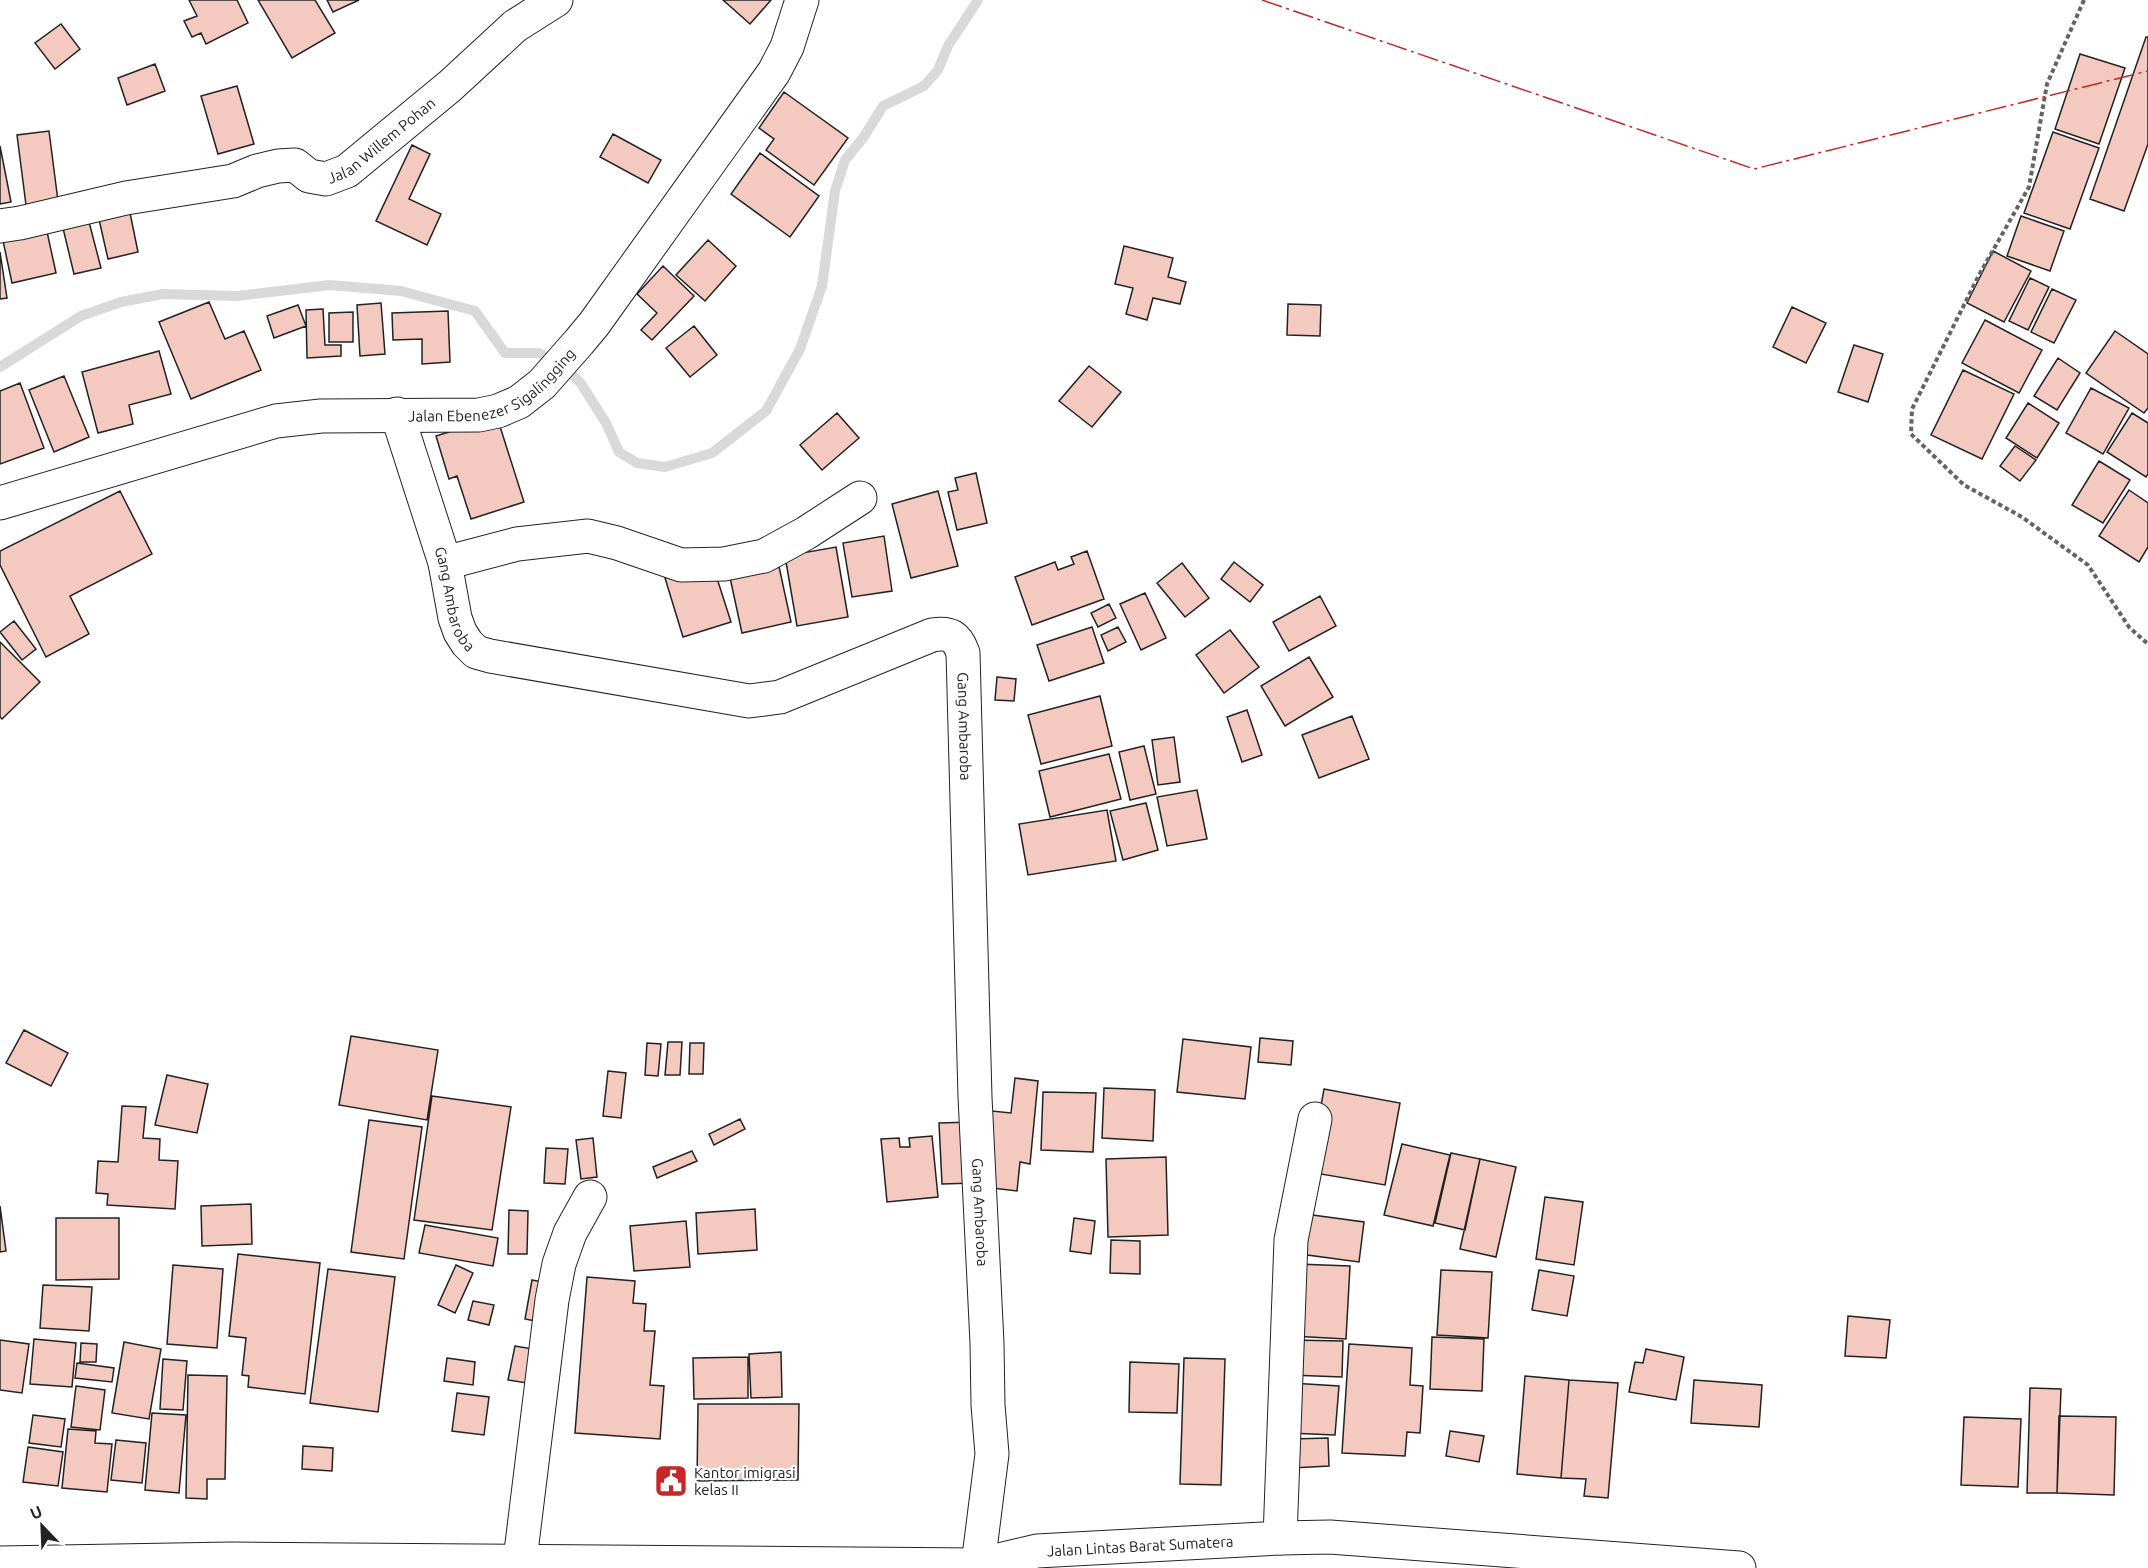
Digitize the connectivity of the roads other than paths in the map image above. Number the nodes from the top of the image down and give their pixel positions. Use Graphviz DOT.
graph roads {
  1 [pos="556,0"];
  2 [pos="802,0"];
  3 [pos="0,226"];
  4 [pos="397,414"];
  5 [pos="860,498"];
  6 [pos="0,503"];
  7 [pos="445,562"];
  8 [pos="1315,1119"];
  9 [pos="590,1197"];
  10 [pos="1280,1538"];
  11 [pos="1036,1560"];
  12 [pos="0,1563"];
  13 [pos="231,1563"];
  14 [pos="519,1565"];
  15 [pos="978,1565"];
  16 [pos="774,1566"];
  17 [pos="1738,1568"];
  1 -- 3 [label="main road, Jalan Willem Pohan"];
  2 -- 4 [label="main road, Jalan Ebenezer Sigalingging"];
  4 -- 6 [label="main road, Jalan Ebenezer Sigalingging"];
  4 -- 7 [label="main road, Gang Ambaroba"];
  5 -- 7 [label="main road"];
  7 -- 15 [label="main road, Gang Ambaroba"];
  8 -- 10 [label="main road"];
  9 -- 14 [label="main road"];
  10 -- 11 [label="main road, Jalan Lintas Barat Sumatera"];
  10 -- 17 [label="main road, Jalan Lintas Barat Sumatera"];
  11 -- 15 [label="main road, Jalan Lintas Barat Sumatera"];
  12 -- 13 [label="main road, Jalan Lintas Barat Sumatera"];
  13 -- 14 [label="main road, Jalan Lintas Barat Sumatera"];
  14 -- 16 [label="main road, Jalan Lintas Barat Sumatera"];
  15 -- 16 [label="main road, Jalan Lintas Barat Sumatera"];
}
